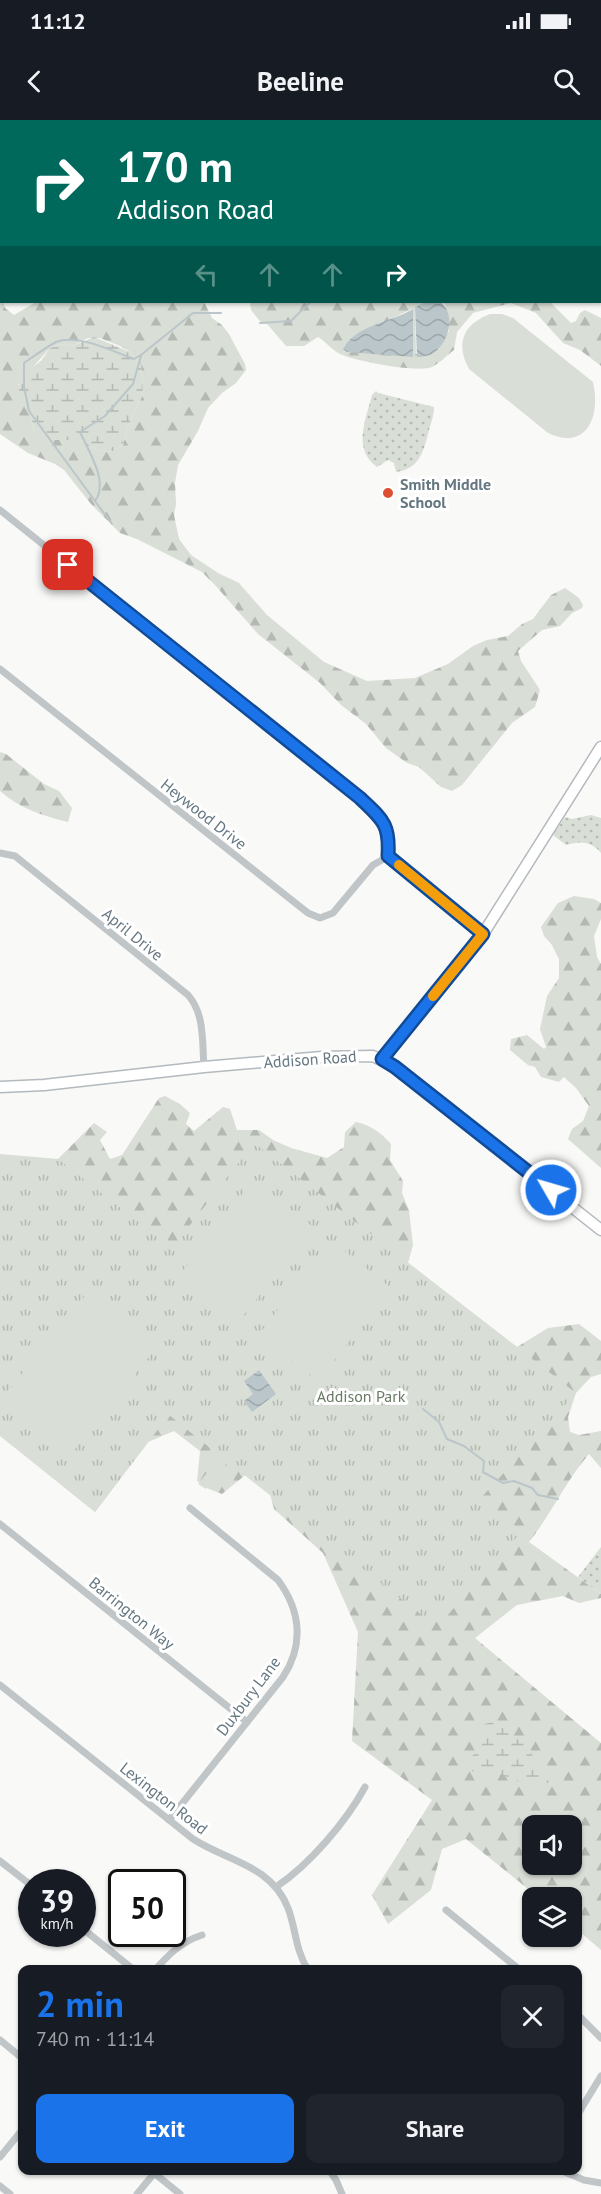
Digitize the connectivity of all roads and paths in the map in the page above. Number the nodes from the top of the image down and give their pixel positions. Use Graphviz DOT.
graph roads {
  1 [pos="0,510"];
  2 [pos="0,669"];
  3 [pos="601,747"];
  4 [pos="0,853"];
  5 [pos="388,856"];
  6 [pos="483,934"];
  7 [pos="382,1059"];
  8 [pos="204,1067"];
  9 [pos="0,1087"];
  10 [pos="601,1230"];
  11 [pos="190,1508"];
  12 [pos="0,1524"];
  13 [pos="0,1685"];
  14 [pos="247,1722"];
  15 [pos="365,1787"];
  16 [pos="169,1820"];
  17 [pos="0,1861"];
  18 [pos="18,1875"];
  19 [pos="276,1887"];
  20 [pos="446,1910"];
  21 [pos="202,1935"];
  22 [pos="96,1939"];
  23 [pos="128,1965"];
  24 [pos="160,1965"];
  25 [pos="306,1965"];
  26 [pos="514,1965"];
  27 [pos="582,2019"];
  28 [pos="601,2038"];
  29 [pos="0,2040"];
  30 [pos="18,2055"];
  31 [pos="601,2076"];
  32 [pos="582,2107"];
  33 [pos="18,2135"];
  34 [pos="0,2157"];
  35 [pos="153,2175"];
  36 [pos="158,2175"];
  37 [pos="332,2175"];
  38 [pos="572,2175"];
  39 [pos="601,2183"];
  40 [pos="0,2186"];
  41 [pos="10,2194"];
  42 [pos="137,2194"];
  43 [pos="180,2194"];
  44 [pos="342,2194"];
  1 -- 5 [label="street"];
  2 -- 5 [label="street, Heywood Drive"];
  3 -- 6 [label="main road"];
  4 -- 8 [label="street, April Drive"];
  5 -- 6 [label="street"];
  6 -- 7 [label="main road"];
  7 -- 8 [label="main road, Addison Road"];
  7 -- 10 [label="main road"];
  8 -- 9 [label="main road, Addison Road"];
  11 -- 14 [label="street, Duxbury Lane"];
  12 -- 14 [label="street, Barrington Way"];
  13 -- 16 [label="street, Lexington Road"];
  14 -- 16 [label="street, Duxbury Lane"];
  15 -- 19 [label="street"];
  16 -- 19 [label="street, Lexington Road"];
  17 -- 18 [label="street"];
  19 -- 25 [label="street, Lexington Road"];
  20 -- 26 [label="street"];
  21 -- 24 [label="street"];
  22 -- 23 [label="street"];
  27 -- 28 [label="street"];
  29 -- 30 [label="street"];
  31 -- 32 [label="street"];
  33 -- 34 [label="street"];
  35 -- 42 [label="street"];
  36 -- 43 [label="street"];
  37 -- 44 [label="street"];
  38 -- 39 [label="street"];
  40 -- 41 [label="street"];
}
